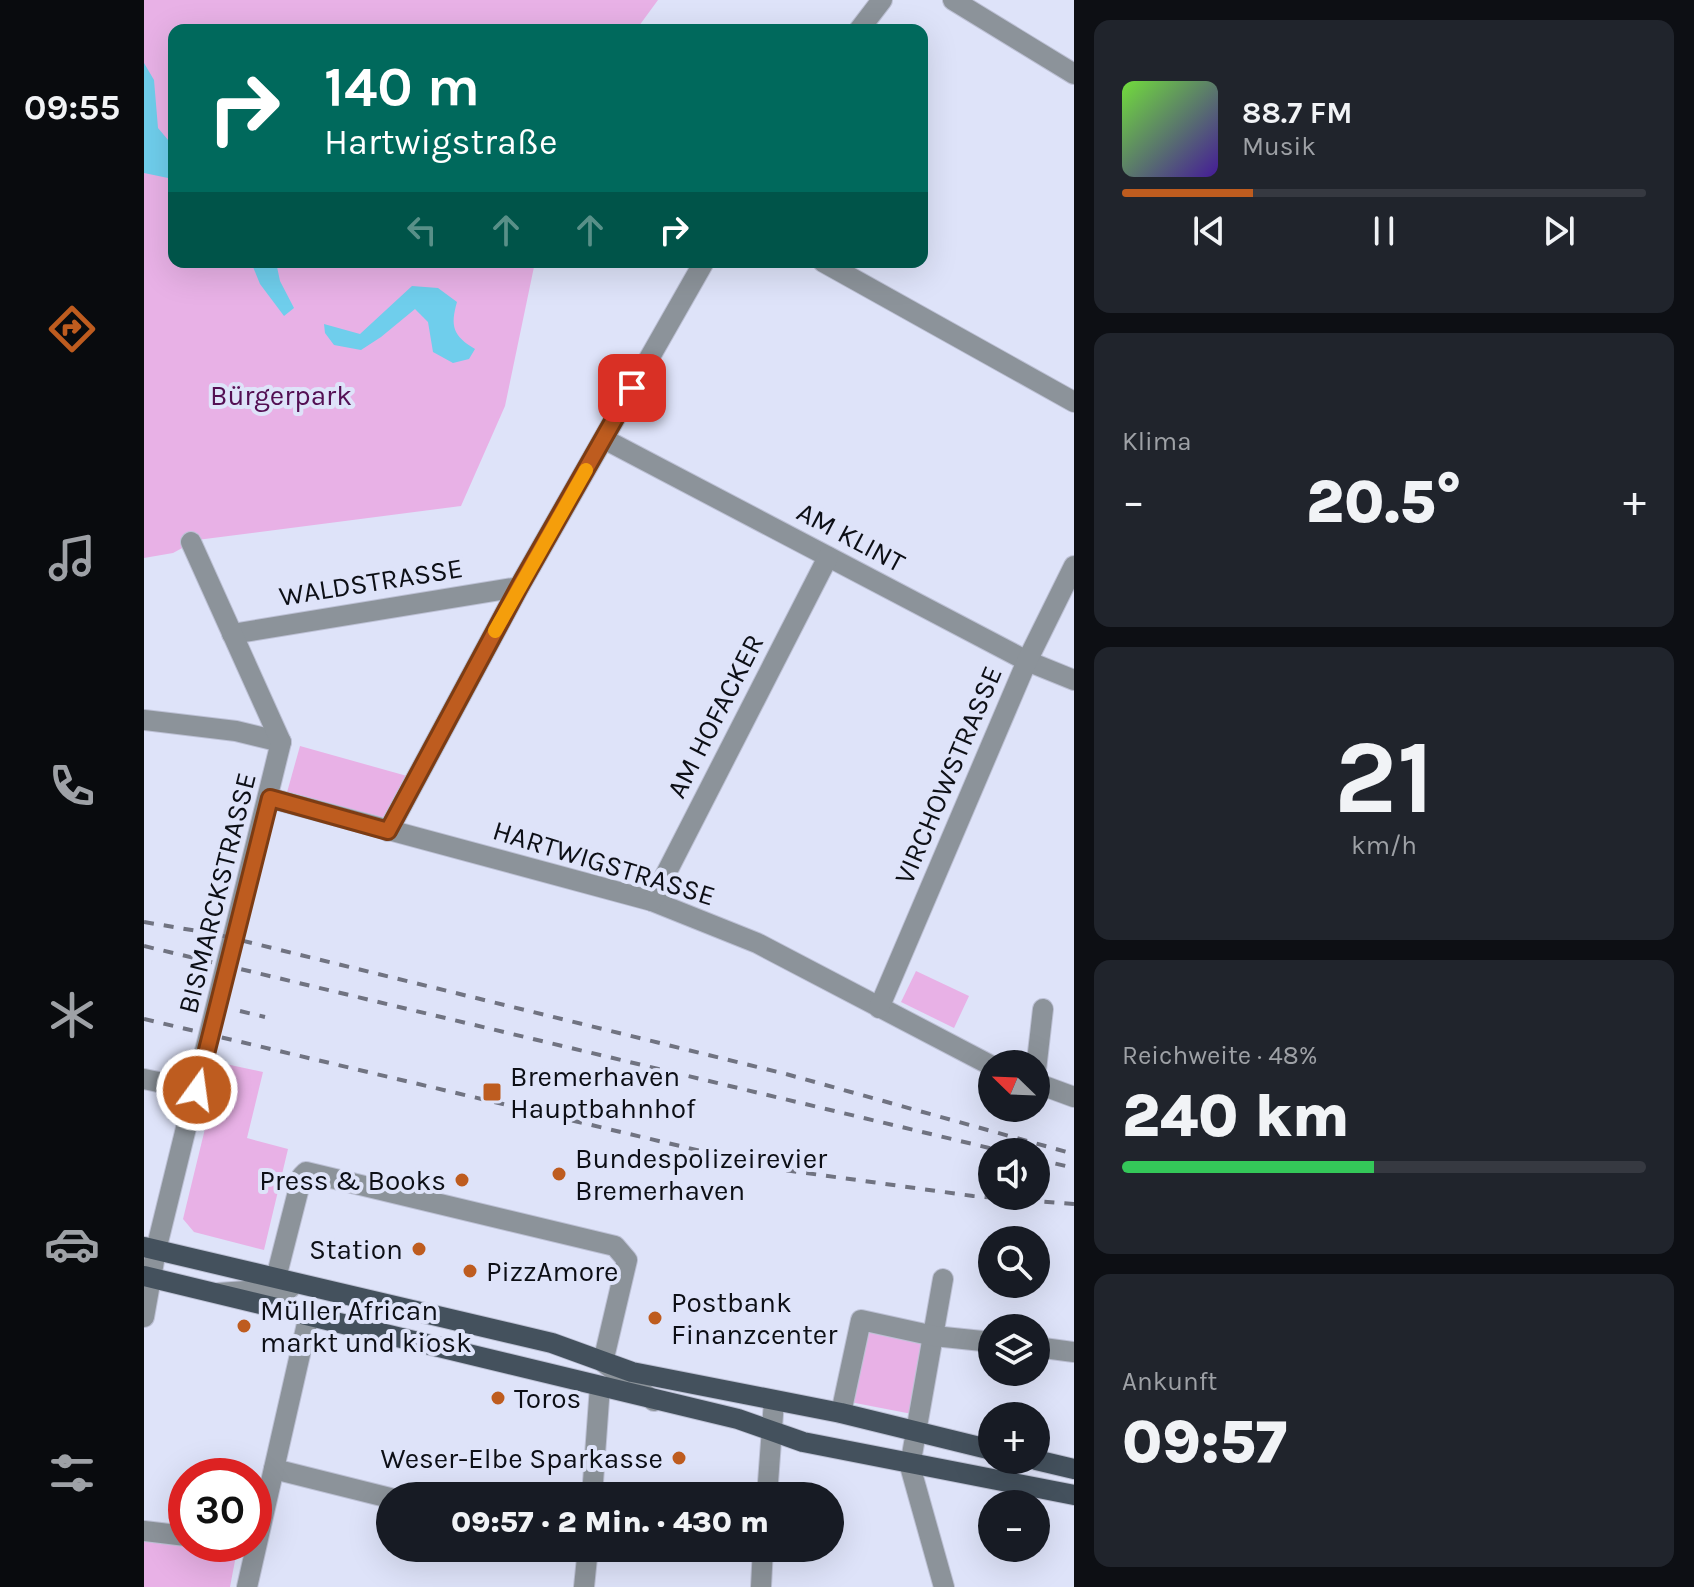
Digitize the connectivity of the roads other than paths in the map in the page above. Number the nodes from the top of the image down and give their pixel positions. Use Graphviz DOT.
graph roads {
  1 [pos="882,0"];
  2 [pos="953,0"];
  3 [pos="864,24"];
  4 [pos="1074,74"];
  5 [pos="701,268"];
  6 [pos="834,268"];
  7 [pos="1074,402"];
  8 [pos="604,439"];
  9 [pos="191,542"];
  10 [pos="828,557"];
  11 [pos="1074,566"];
  12 [pos="519,587"];
  13 [pos="232,634"];
  14 [pos="1027,661"];
  15 [pos="1074,680"];
  16 [pos="144,720"];
  17 [pos="281,742"];
  18 [pos="270,798"];
  19 [pos="388,831"];
  20 [pos="652,901"];
  21 [pos="879,1008"];
  22 [pos="1043,1009"];
  23 [pos="1038,1050"];
  24 [pos="978,1059"];
  25 [pos="144,1079"];
  26 [pos="1050,1088"];
  27 [pos="197,1090"];
  28 [pos="1074,1097"];
  29 [pos="150,1248"];
  30 [pos="148,1277"];
  31 [pos="943,1279"];
  32 [pos="277,1284"];
  33 [pos="218,1293"];
  34 [pos="299,1312"];
  35 [pos="144,1317"];
  36 [pos="934,1336"];
  37 [pos="978,1341"];
  38 [pos="1050,1349"];
  39 [pos="1074,1352"];
  40 [pos="603,1362"];
  41 [pos="600,1386"];
  42 [pos="655,1401"];
  43 [pos="774,1401"];
  44 [pos="841,1413"];
  45 [pos="918,1433"];
  46 [pos="771,1434"];
  47 [pos="978,1447"];
  48 [pos="1050,1463"];
  49 [pos="910,1466"];
  50 [pos="274,1469"];
  51 [pos="1074,1469"];
  52 [pos="272,1475"];
  53 [pos="593,1482"];
  54 [pos="768,1482"];
  55 [pos="376,1494"];
  56 [pos="1074,1495"];
  57 [pos="144,1531"];
  58 [pos="168,1534"];
  59 [pos="248,1562"];
  60 [pos="587,1562"];
  61 [pos="762,1562"];
  62 [pos="247,1587"];
  63 [pos="584,1587"];
  64 [pos="761,1587"];
  65 [pos="944,1587"];
  1 -- 3 [label="street"];
  2 -- 4 [label="street"];
  5 -- 8 [label="street"];
  6 -- 7 [label="street"];
  8 -- 10 [label="street, AM KLINT"];
  8 -- 12 [label="street"];
  9 -- 13 [label="street, BISMARCKSTRASSE"];
  10 -- 14 [label="street, AM KLINT"];
  10 -- 20 [label="street, AM HOFACKER"];
  11 -- 14 [label="street, VIRCHOWSTRASSE"];
  12 -- 13 [label="street, WALDSTRASSE"];
  12 -- 19 [label="street"];
  13 -- 17 [label="street, BISMARCKSTRASSE"];
  14 -- 15 [label="street, AM KLINT"];
  14 -- 21 [label="street, VIRCHOWSTRASSE"];
  16 -- 17 [label="street"];
  17 -- 18 [label="street, BISMARCKSTRASSE"];
  18 -- 19 [label="street, HARTWIGSTRASSE"];
  18 -- 27 [label="street, BISMARCKSTRASSE"];
  19 -- 20 [label="street, HARTWIGSTRASSE"];
  20 -- 21 [label="street, HARTWIGSTRASSE"];
  21 -- 24 [label="street, HARTWIGSTRASSE"];
  22 -- 23 [label="street"];
  25 -- 27 [label="street"];
  26 -- 28 [label="street"];
  27 -- 29 [label="street, BISMARCKSTRASSE"];
  29 -- 30 [label="street, BISMARCKSTRASSE"];
  29 -- 32 [label="main road"];
  30 -- 33 [label="main road"];
  30 -- 35 [label="street, BISMARCKSTRASSE"];
  31 -- 36 [label="street"];
  32 -- 33 [label="street"];
  32 -- 34 [label="street"];
  32 -- 40 [label="main road"];
  32 -- 40 [label="street"];
  33 -- 34 [label="main road"];
  34 -- 41 [label="main road"];
  34 -- 50 [label="street"];
  36 -- 37 [label="street"];
  36 -- 44 [label="street"];
  36 -- 45 [label="street"];
  38 -- 39 [label="street"];
  40 -- 41 [label="main road"];
  40 -- 42 [label="street"];
  40 -- 43 [label="main road"];
  41 -- 42 [label="main road"];
  41 -- 53 [label="street"];
  42 -- 46 [label="main road"];
  43 -- 44 [label="main road"];
  43 -- 46 [label="street"];
  44 -- 45 [label="main road"];
  45 -- 47 [label="main road"];
  45 -- 49 [label="street"];
  46 -- 49 [label="main road"];
  46 -- 54 [label="street"];
  48 -- 51 [label="main road"];
  49 -- 56 [label="main road"];
  49 -- 65 [label="street"];
  50 -- 52 [label="street"];
  50 -- 55 [label="street"];
  57 -- 58 [label="street"];
  59 -- 62 [label="street"];
  60 -- 63 [label="street"];
  61 -- 64 [label="street"];
}
